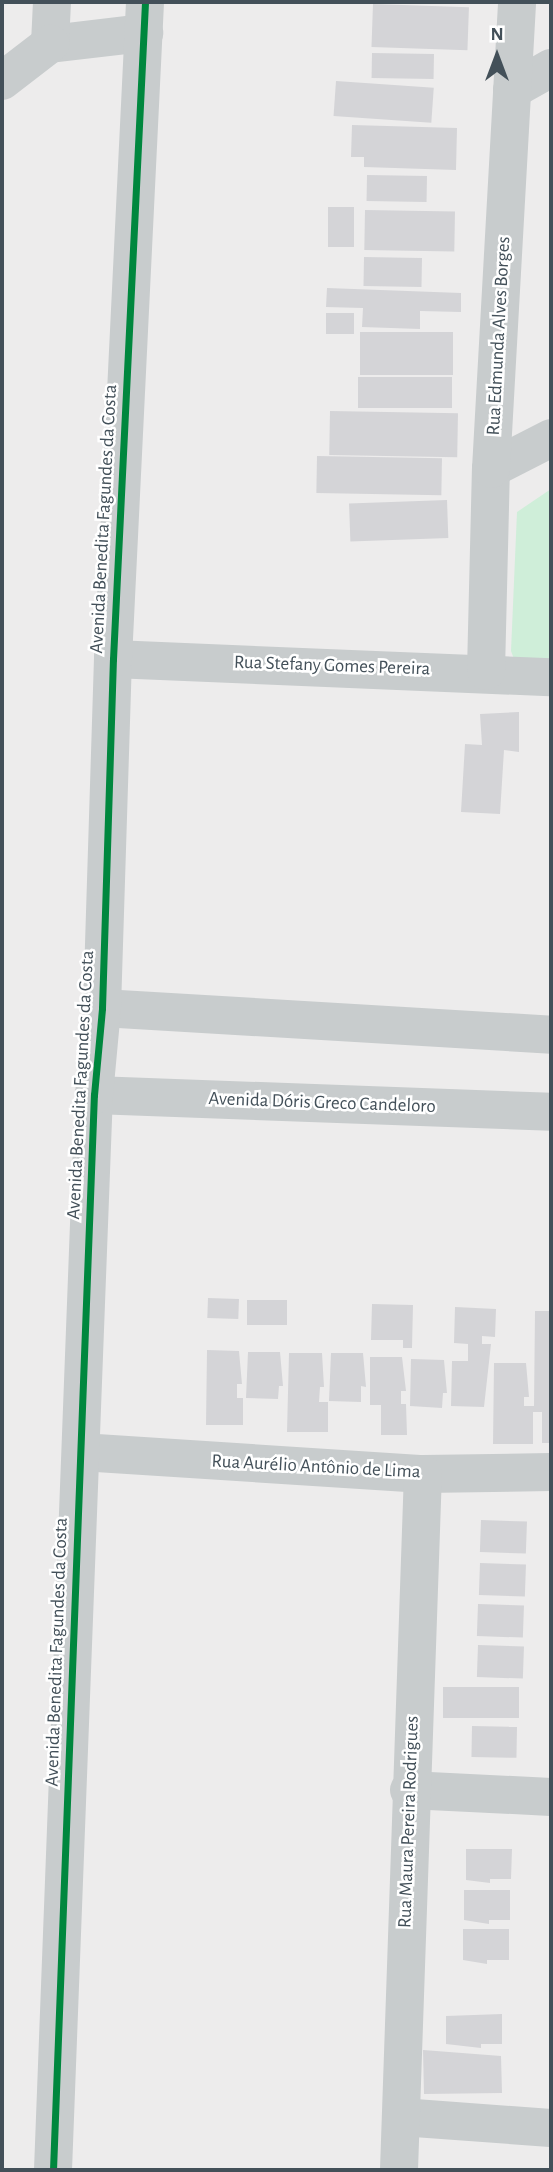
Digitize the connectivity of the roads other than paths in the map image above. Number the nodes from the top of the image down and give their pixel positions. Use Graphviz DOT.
graph roads {
  1 [pos="52,2"];
  2 [pos="517,2"];
  3 [pos="145,17"];
  4 [pos="50,44"];
  5 [pos="551,68"];
  6 [pos="2,82"];
  7 [pos="512,90"];
  8 [pos="551,438"];
  9 [pos="491,469"];
  10 [pos="113,659"];
  11 [pos="486,671"];
  12 [pos="551,677"];
  13 [pos="102,1008"];
  14 [pos="551,1035"];
  15 [pos="94,1095"];
  16 [pos="551,1112"];
  17 [pos="81,1452"];
  18 [pos="551,1472"];
  19 [pos="423,1474"];
  20 [pos="409,1790"];
  21 [pos="551,1797"];
  22 [pos="401,2118"];
  23 [pos="551,2128"];
  24 [pos="53,2170"];
  25 [pos="399,2170"];
  1 -- 4 [label="street"];
  2 -- 7 [label="street, Rua Edmunda Alves Borges"];
  3 -- 4 [label="street"];
  3 -- 10 [label="street, Avenida Benedita Fagundes da Costa"];
  4 -- 6 [label="street"];
  5 -- 7 [label="street"];
  7 -- 9 [label="street, Rua Edmunda Alves Borges"];
  8 -- 9 [label="street"];
  9 -- 11 [label="street, Rua Edmunda Alves Borges"];
  10 -- 11 [label="street, Rua Stefany Gomes Pereira"];
  10 -- 13 [label="street, Avenida Benedita Fagundes da Costa"];
  11 -- 12 [label="street, Rua Stefany Gomes Pereira"];
  13 -- 14 [label="street"];
  13 -- 15 [label="street, Avenida Benedita Fagundes da Costa"];
  15 -- 16 [label="street, Avenida Dóris Greco Candeloro"];
  15 -- 17 [label="street, Avenida Benedita Fagundes da Costa"];
  17 -- 19 [label="street, Rua Aurélio Antônio de Lima"];
  17 -- 24 [label="street, Avenida Benedita Fagundes da Costa"];
  18 -- 19 [label="street, Rua Aurélio Antônio de Lima"];
  19 -- 20 [label="street, Rua Maura Pereira Rodrigues"];
  20 -- 21 [label="street"];
  20 -- 22 [label="street, Rua Maura Pereira Rodrigues"];
  22 -- 23 [label="street"];
  22 -- 25 [label="street, Rua Maura Pereira Rodrigues"];
}
